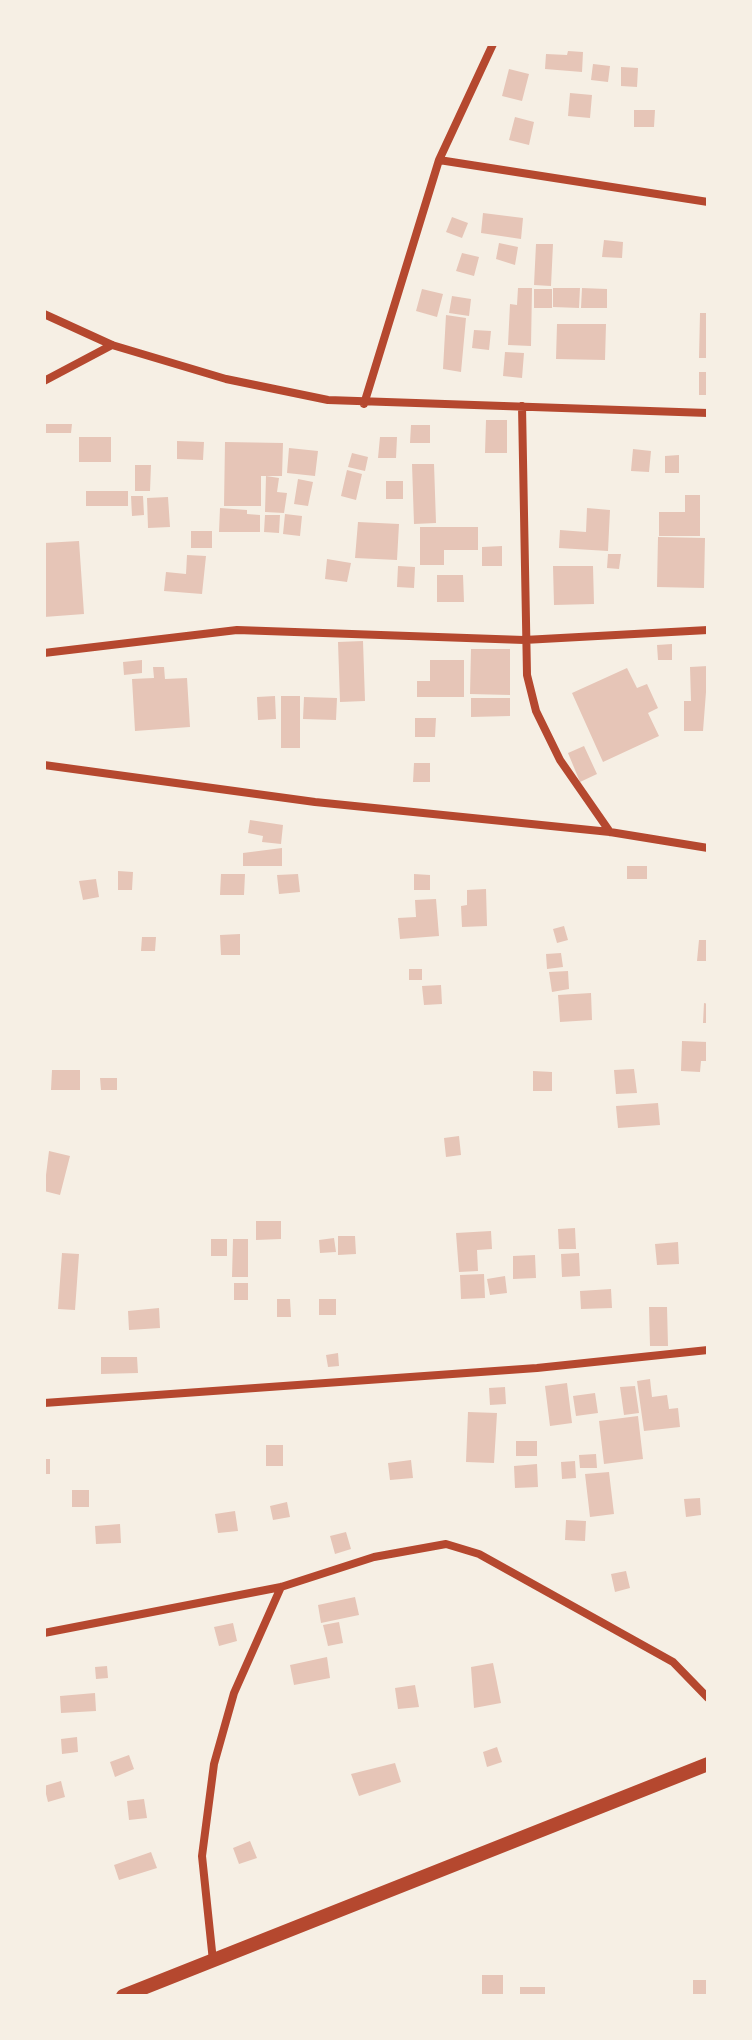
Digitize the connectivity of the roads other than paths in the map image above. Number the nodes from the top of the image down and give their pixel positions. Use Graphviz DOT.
graph roads {
  1 [pos="493,44"];
  2 [pos="439,160"];
  3 [pos="708,202"];
  4 [pos="44,314"];
  5 [pos="112,345"];
  6 [pos="44,381"];
  7 [pos="364,404"];
  8 [pos="522,406"];
  9 [pos="708,413"];
  10 [pos="708,630"];
  11 [pos="524,640"];
  12 [pos="44,653"];
  13 [pos="44,765"];
  14 [pos="610,832"];
  15 [pos="708,848"];
  16 [pos="708,1350"];
  17 [pos="44,1403"];
  18 [pos="281,1587"];
  19 [pos="44,1633"];
  20 [pos="708,1698"];
  21 [pos="708,1764"];
  22 [pos="213,1961"];
  23 [pos="123,1996"];
  1 -- 2 [label="street"];
  2 -- 3 [label="street"];
  2 -- 7 [label="street"];
  4 -- 5 [label="street"];
  5 -- 6 [label="street"];
  5 -- 7 [label="street"];
  7 -- 8 [label="street"];
  8 -- 9 [label="street"];
  8 -- 11 [label="street"];
  10 -- 11 [label="street"];
  11 -- 12 [label="street"];
  11 -- 14 [label="street"];
  13 -- 14 [label="street"];
  14 -- 15 [label="street"];
  16 -- 17 [label="street"];
  18 -- 19 [label="street"];
  18 -- 20 [label="street"];
  18 -- 22 [label="street"];
  21 -- 22 [label="street"];
  22 -- 23 [label="street"];
}
